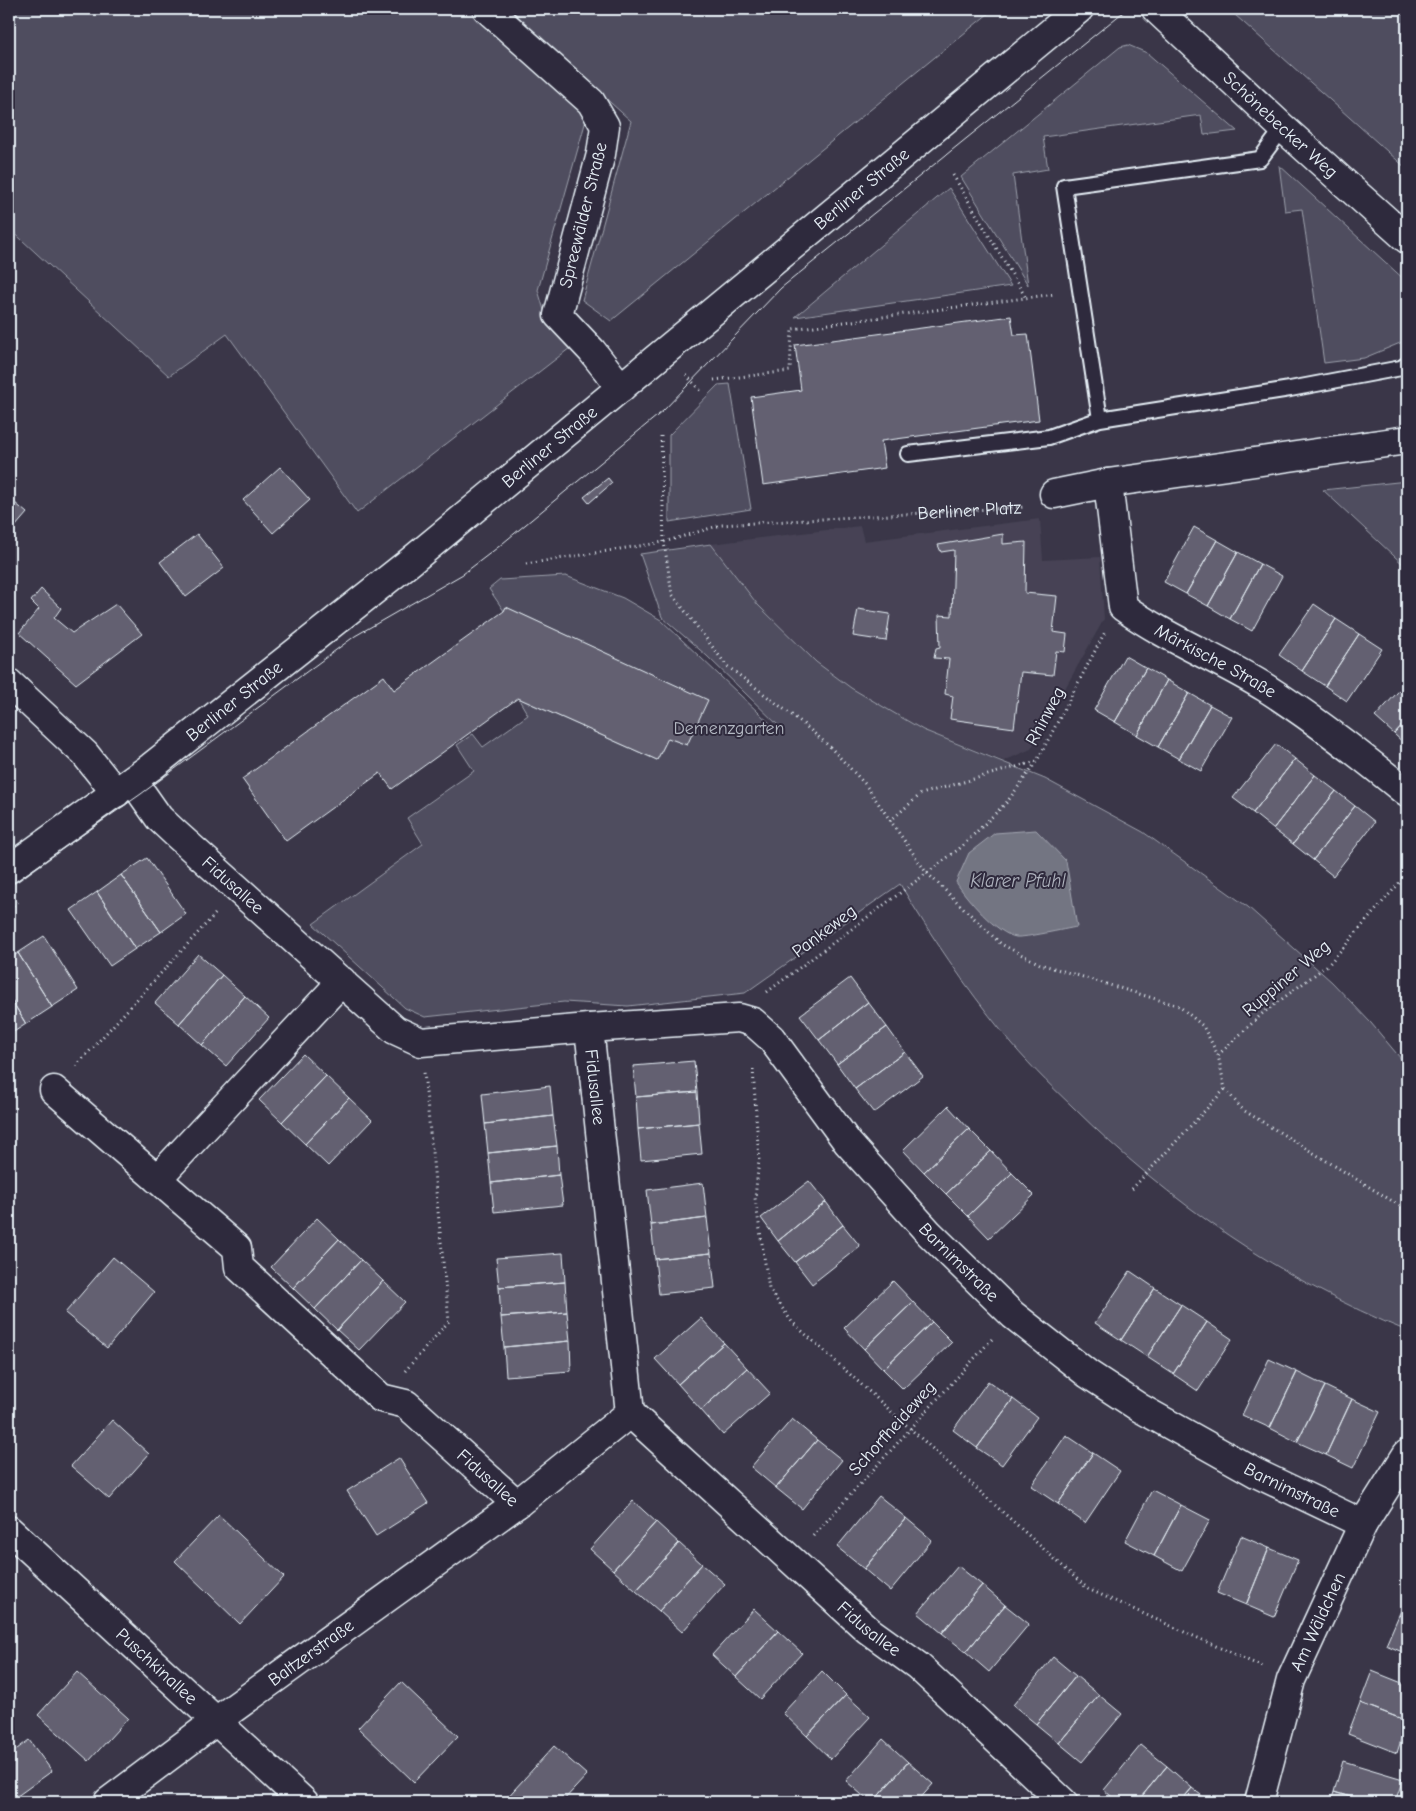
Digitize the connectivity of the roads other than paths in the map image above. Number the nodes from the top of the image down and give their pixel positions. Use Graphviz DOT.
graph roads {
  1 [pos="487,9"];
  2 [pos="1079,9"];
  3 [pos="1156,9"];
  4 [pos="1283,128"];
  5 [pos="1407,239"];
  6 [pos="1407,364"];
  7 [pos="621,388"];
  8 [pos="1100,419"];
  9 [pos="1407,440"];
  10 [pos="908,454"];
  11 [pos="1108,483"];
  12 [pos="1054,494"];
  13 [pos="9,683"];
  14 [pos="124,787"];
  15 [pos="1407,793"];
  16 [pos="9,869"];
  17 [pos="342,981"];
  18 [pos="588,1028"];
  19 [pos="54,1090"];
  20 [pos="157,1179"];
  21 [pos="630,1413"];
  22 [pos="1407,1454"];
  23 [pos="517,1504"];
  24 [pos="1363,1524"];
  25 [pos="9,1530"];
  26 [pos="216,1721"];
  27 [pos="108,1802"];
  28 [pos="304,1802"];
  29 [pos="1063,1802"];
  30 [pos="1258,1802"];
  1 -- 7 [label="street, Spreewälder Straße"];
  2 -- 7 [label="street, Berliner Straße"];
  3 -- 4 [label="street, Schönebecker Weg"];
  4 -- 5 [label="street, Schönebecker Weg"];
  4 -- 8 [label="lane"];
  6 -- 8 [label="lane"];
  7 -- 14 [label="street, Berliner Straße"];
  8 -- 10 [label="lane"];
  9 -- 11 [label="street"];
  11 -- 12 [label="street"];
  11 -- 15 [label="street, Märkische Straße"];
  13 -- 14 [label="street, Fidusallee"];
  14 -- 16 [label="street, Berliner Straße"];
  14 -- 17 [label="street, Fidusallee"];
  17 -- 18 [label="street, Fidusallee"];
  17 -- 20 [label="street"];
  18 -- 21 [label="street, Fidusallee"];
  18 -- 24 [label="street, Barnimstraße"];
  19 -- 20 [label="street, Fidusallee"];
  20 -- 23 [label="street, Fidusallee"];
  21 -- 23 [label="street, Fidusallee"];
  21 -- 29 [label="street, Fidusallee"];
  22 -- 24 [label="street, Am Wäldchen"];
  23 -- 26 [label="street, Baltzerstraße"];
  24 -- 30 [label="street, Am Wäldchen"];
  25 -- 26 [label="street, Puschkinallee"];
  26 -- 27 [label="street, Baltzerstraße"];
  26 -- 28 [label="street, Puschkinallee"];
}
